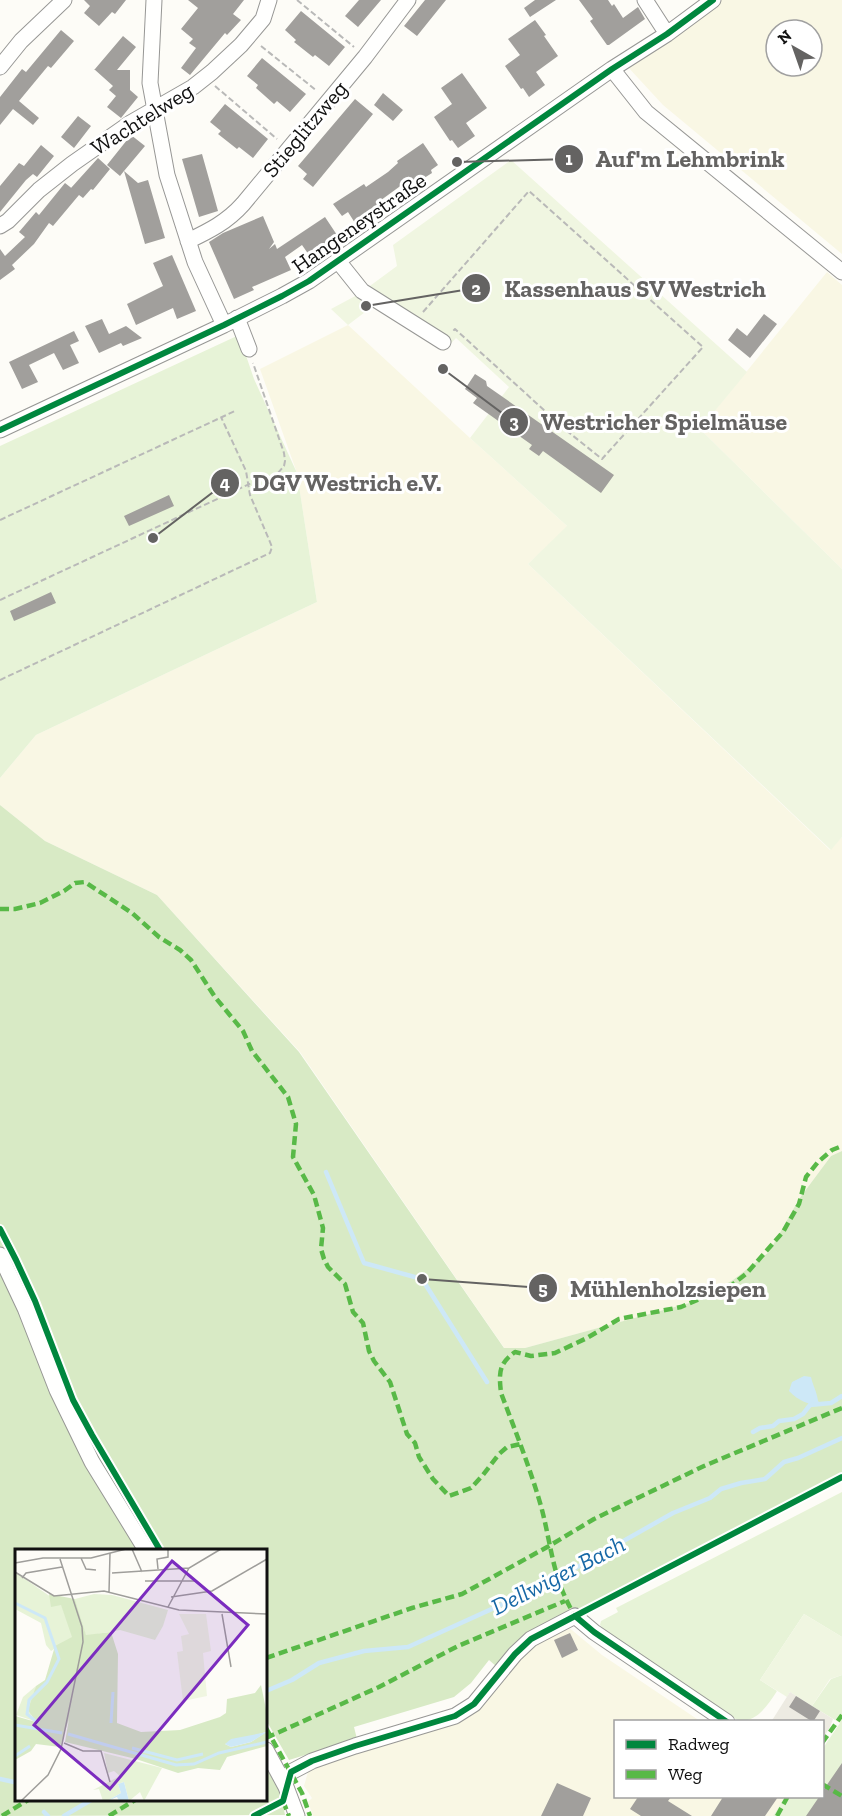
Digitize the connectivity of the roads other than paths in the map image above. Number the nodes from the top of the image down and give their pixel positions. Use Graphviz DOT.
graph roads {
  1 [pos="64,0"];
  2 [pos="154,0"];
  3 [pos="269,0"];
  4 [pos="408,0"];
  5 [pos="645,0"];
  6 [pos="712,0"];
  7 [pos="667,34"];
  8 [pos="0,67"];
  9 [pos="612,69"];
  10 [pos="154,109"];
  11 [pos="0,226"];
  12 [pos="188,241"];
  13 [pos="338,261"];
  14 [pos="842,272"];
  15 [pos="231,321"];
  16 [pos="443,342"];
  17 [pos="249,349"];
  18 [pos="0,430"];
  19 [pos="0,1255"];
  20 [pos="145,1549"];
  21 [pos="725,1720"];
  22 [pos="267,1752"];
  23 [pos="291,1773"];
  24 [pos="297,1816"];
  1 -- 8 [label="street"];
  2 -- 10 [label="street"];
  3 -- 10 [label="street, Wachtelweg"];
  4 -- 12 [label="street, Stieglitzweg"];
  5 -- 7 [label="street"];
  6 -- 7 [label="street, Hangeneystraße"];
  7 -- 9 [label="street, Hangeneystraße"];
  9 -- 13 [label="street, Hangeneystraße"];
  9 -- 14 [label="street"];
  10 -- 11 [label="street, Wachtelweg"];
  10 -- 12 [label="street"];
  12 -- 15 [label="street"];
  13 -- 15 [label="street, Hangeneystraße"];
  13 -- 16 [label="street"];
  15 -- 17 [label="street"];
  15 -- 18 [label="street, Hangeneystraße"];
  19 -- 20 [label="street"];
  21 -- 23 [label="street"];
  22 -- 24 [label="street"];
}
